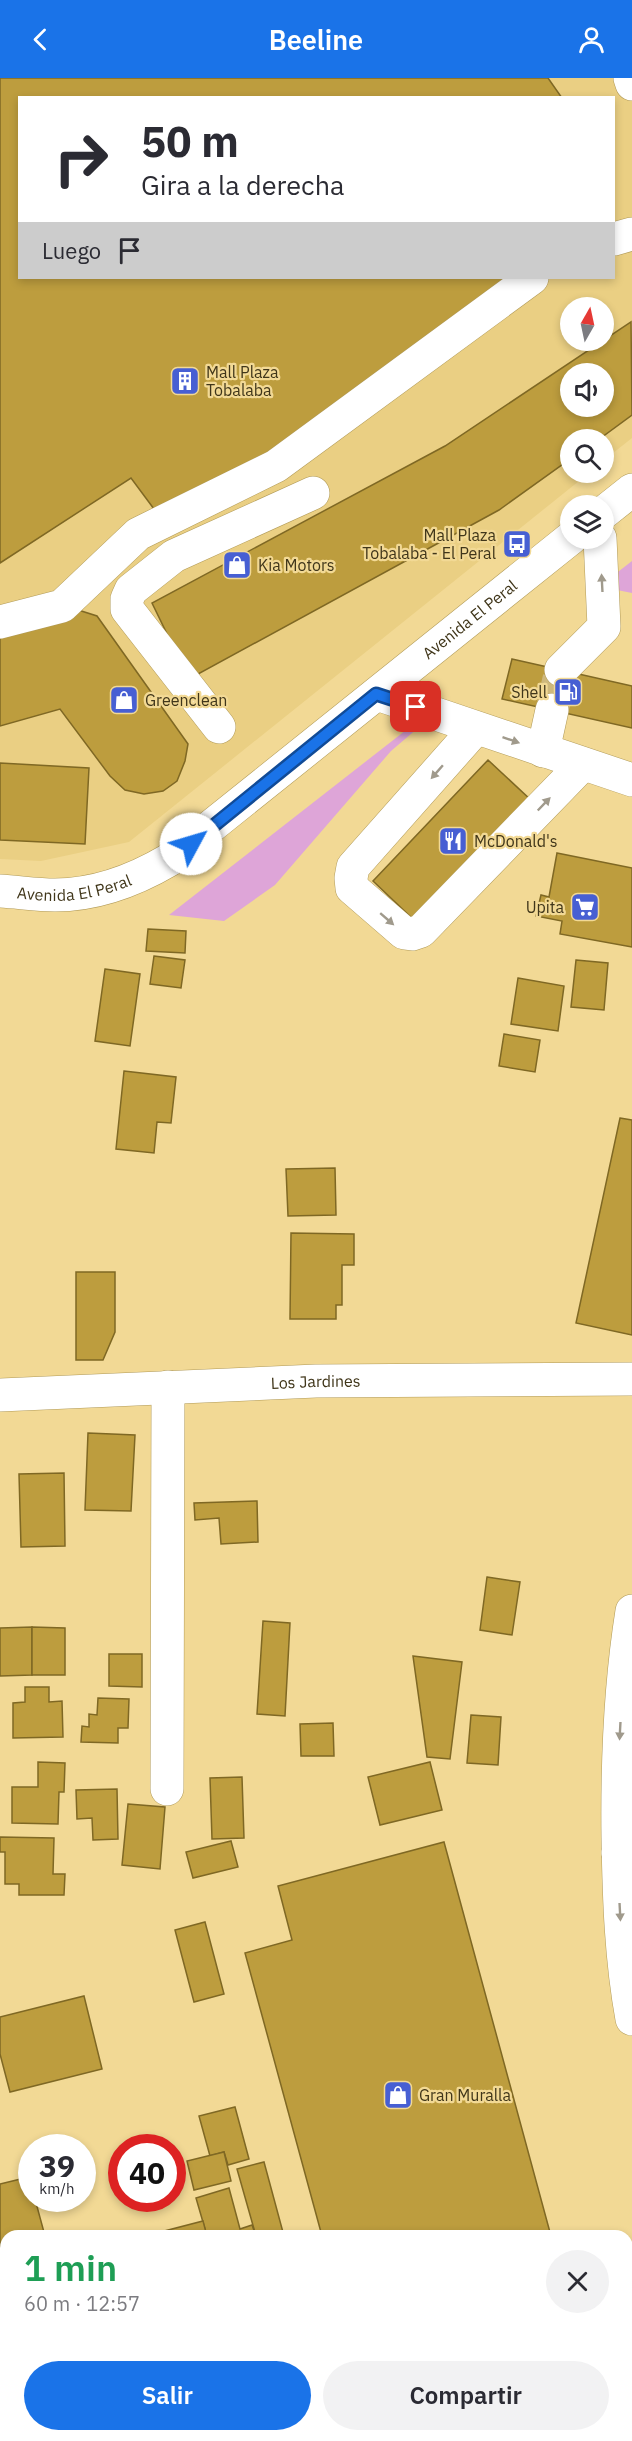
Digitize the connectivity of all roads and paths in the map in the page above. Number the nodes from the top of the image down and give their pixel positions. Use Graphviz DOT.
graph roads {
  1 [pos="630,78"];
  2 [pos="632,84"];
  3 [pos="632,234"];
  4 [pos="615,238"];
  5 [pos="531,279"];
  6 [pos="632,490"];
  7 [pos="313,493"];
  8 [pos="614,504"];
  9 [pos="560,547"];
  10 [pos="602,549"];
  11 [pos="111,561"];
  12 [pos="131,590"];
  13 [pos="0,622"];
  14 [pos="618,631"];
  15 [pos="561,670"];
  16 [pos="376,694"];
  17 [pos="552,710"];
  18 [pos="219,727"];
  19 [pos="476,728"];
  20 [pos="543,751"];
  21 [pos="583,764"];
  22 [pos="632,780"];
  23 [pos="0,891"];
  24 [pos="632,1379"];
  25 [pos="168,1387"];
  26 [pos="0,1395"];
  27 [pos="632,1611"];
  28 [pos="167,1789"];
  29 [pos="632,1806"];
  30 [pos="618,1853"];
  31 [pos="632,2019"];
  1 -- 2 [label="street"];
  3 -- 4 [label="street"];
  5 -- 11 [label="street"];
  6 -- 8 [label="street"];
  7 -- 12 [label="street"];
  9 -- 16 [label="street, Avenida El Peral"];
  14 -- 10 [label="street, one-way"];
  11 -- 12 [label="street"];
  11 -- 13 [label="street"];
  12 -- 18 [label="street"];
  14 -- 15 [label="street"];
  16 -- 19 [label="street"];
  16 -- 23 [label="street, Avenida El Peral"];
  17 -- 20 [label="street"];
  19 -- 20 [label="street, one-way"];
  19 -- 21 [label="street, one-way"];
  20 -- 21 [label="street"];
  21 -- 22 [label="street"];
  24 -- 25 [label="street, Los Jardines"];
  25 -- 26 [label="street, Los Jardines"];
  25 -- 28 [label="street"];
  27 -- 30 [label="street, one-way"];
  29 -- 30 [label="street"];
  30 -- 31 [label="street, one-way"];
}
